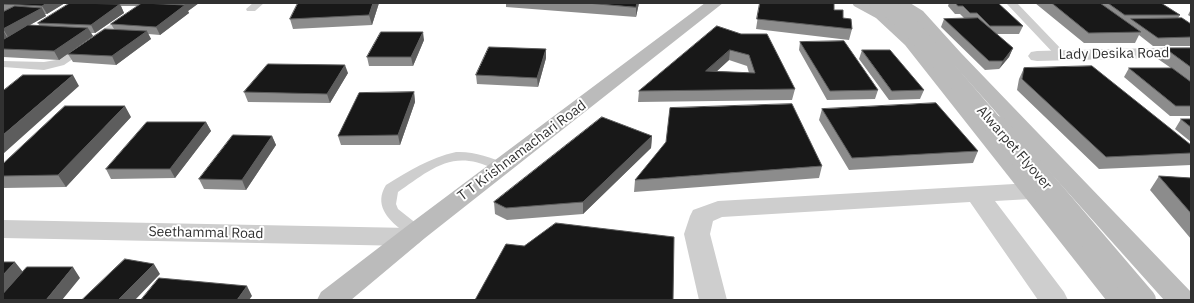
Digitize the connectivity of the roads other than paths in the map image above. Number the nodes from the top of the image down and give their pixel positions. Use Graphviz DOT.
graph roads {
  1 [pos="150,3"];
  2 [pos="715,3"];
  3 [pos="860,3"];
  4 [pos="878,3"];
  5 [pos="899,3"];
  6 [pos="1011,3"];
  7 [pos="1191,52"];
  8 [pos="1061,55"];
  9 [pos="1037,56"];
  10 [pos="3,64"];
  11 [pos="502,166"];
  12 [pos="1032,190"];
  13 [pos="1078,190"];
  14 [pos="976,193"];
  15 [pos="3,229"];
  16 [pos="413,234"];
  17 [pos="331,300"];
  18 [pos="713,300"];
  19 [pos="1054,300"];
  20 [pos="1122,300"];
  21 [pos="1144,300"];
  22 [pos="1181,300"];
  1 -- 10 [label="lane"];
  2 -- 11 [label="main road, T T Krishnamachari Road"];
  3 -- 12 [label="main road"];
  4 -- 21 [label="main road, Alwarpet Flyover, bridge"];
  5 -- 13 [label="main road"];
  6 -- 8 [label="lane"];
  7 -- 8 [label="street, Lady Desika Road"];
  8 -- 9 [label="street, Lady Desika Road"];
  11 -- 16 [label="main road, T T Krishnamachari Road"];
  11 -- 16 [label="lane"];
  12 -- 13 [label="street"];
  12 -- 14 [label="street"];
  12 -- 20 [label="main road"];
  13 -- 22 [label="main road"];
  14 -- 18 [label="street"];
  14 -- 19 [label="street"];
  15 -- 16 [label="street, Seethammal Road"];
  16 -- 17 [label="main road, T T Krishnamachari Road"];
}
